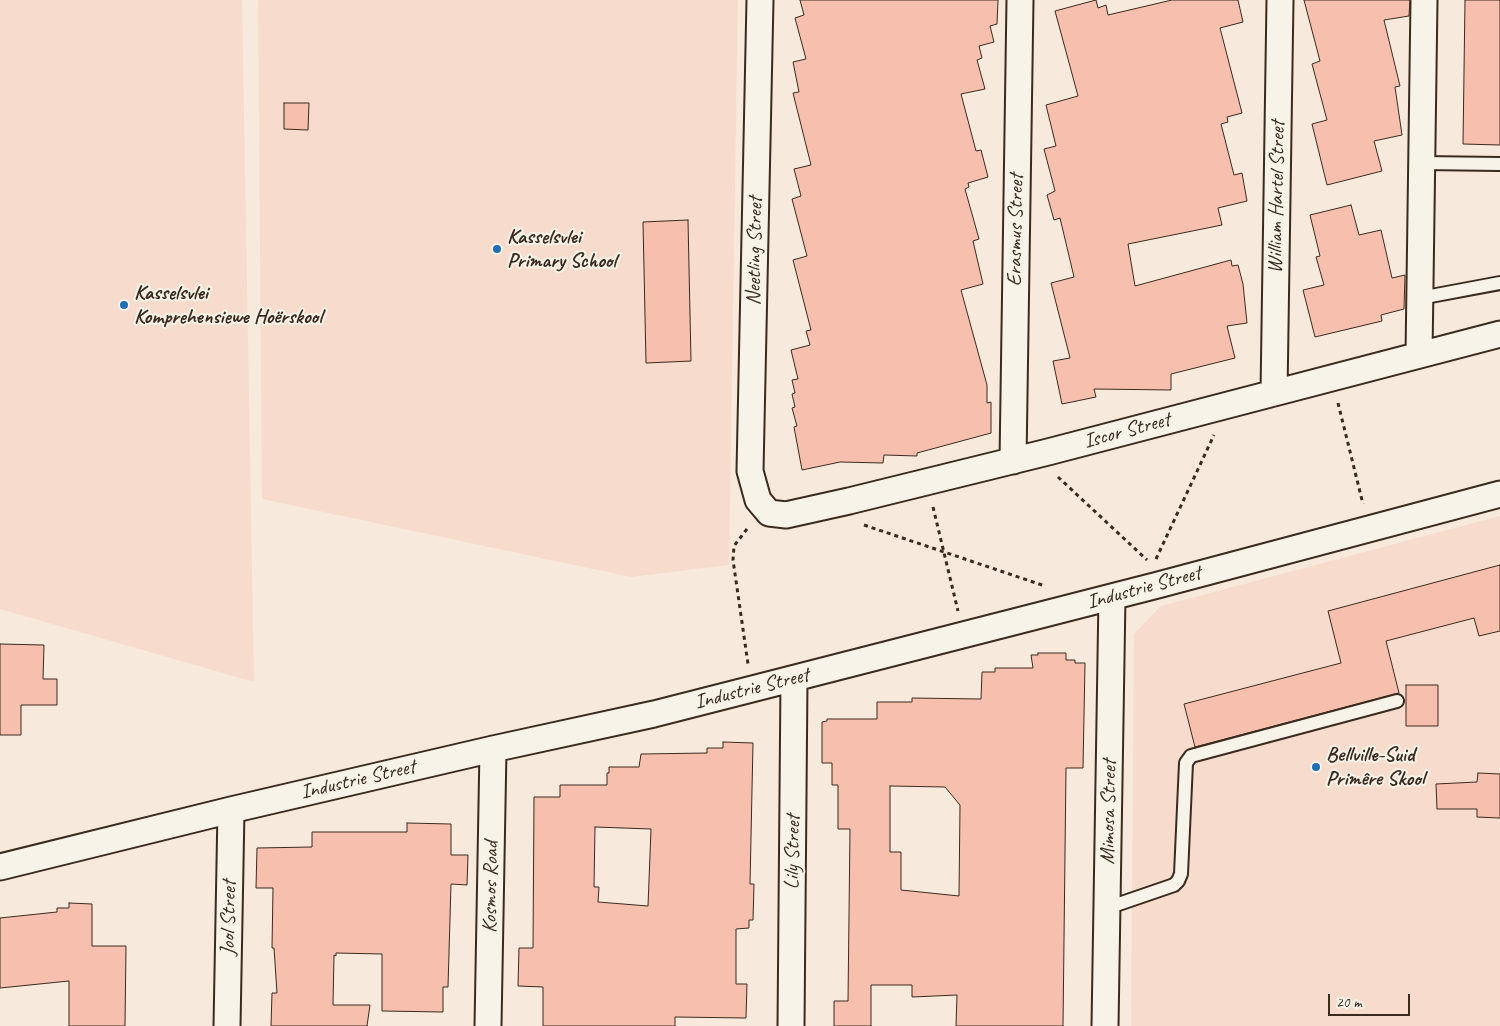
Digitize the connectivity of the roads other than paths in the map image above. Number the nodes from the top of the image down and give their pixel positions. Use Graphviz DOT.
graph roads {
  1 [pos="760,0"];
  2 [pos="1020,0"];
  3 [pos="1280,0"];
  4 [pos="1424,0"];
  5 [pos="1422,163"];
  6 [pos="1500,164"];
  7 [pos="1500,283"];
  8 [pos="1420,298"];
  9 [pos="1500,334"];
  10 [pos="1419,355"];
  11 [pos="1274,393"];
  12 [pos="1012,461"];
  13 [pos="1500,494"];
  14 [pos="763,506"];
  15 [pos="1112,597"];
  16 [pos="794,679"];
  17 [pos="1397,701"];
  18 [pos="493,749"];
  19 [pos="231,810"];
  20 [pos="0,867"];
  21 [pos="1107,908"];
  22 [pos="228,1026"];
  23 [pos="488,1026"];
  24 [pos="791,1026"];
  25 [pos="1106,1026"];
  1 -- 14 [label="street, Neetling Street"];
  2 -- 12 [label="street, Erasmus Street"];
  3 -- 11 [label="street, William Hartel Street"];
  4 -- 5 [label="street"];
  5 -- 6 [label="lane"];
  5 -- 8 [label="street"];
  7 -- 8 [label="lane"];
  8 -- 10 [label="street"];
  9 -- 10 [label="street, Iscor Street"];
  10 -- 11 [label="street, Iscor Street"];
  11 -- 12 [label="street, Iscor Street"];
  12 -- 14 [label="street, Iscor Street"];
  13 -- 15 [label="street, Industrie Street"];
  15 -- 16 [label="street, Industrie Street"];
  15 -- 21 [label="street, Mimosa Street"];
  16 -- 18 [label="street, Industrie Street"];
  16 -- 24 [label="street, Lily Street"];
  17 -- 21 [label="lane"];
  18 -- 19 [label="street, Industrie Street"];
  18 -- 23 [label="street, Kosmos Road"];
  19 -- 20 [label="street, Industrie Street"];
  19 -- 22 [label="street, Jool Street"];
  21 -- 25 [label="street, Mimosa Street"];
}
